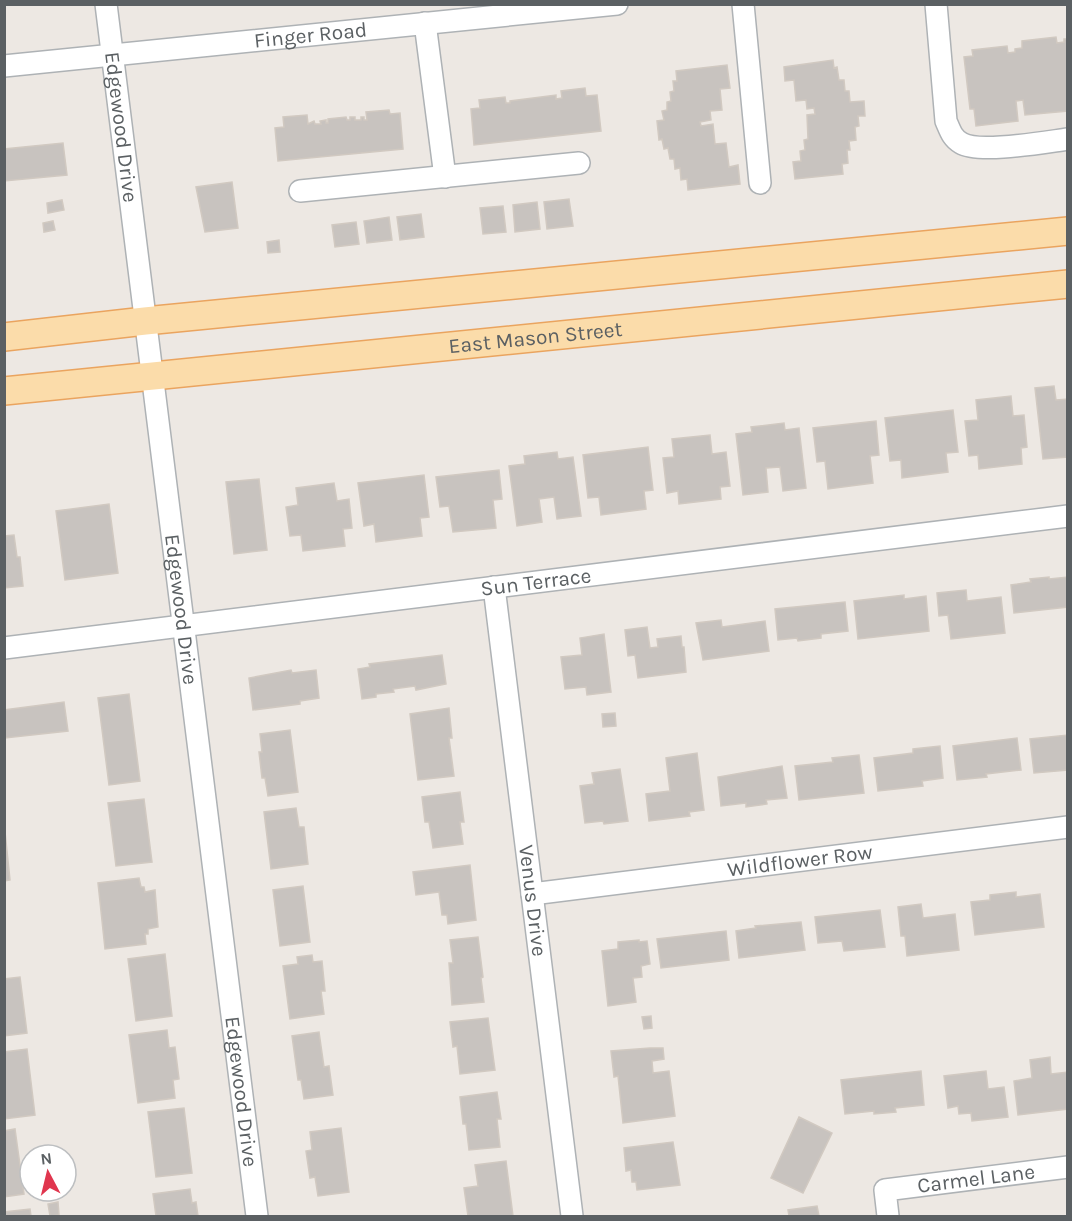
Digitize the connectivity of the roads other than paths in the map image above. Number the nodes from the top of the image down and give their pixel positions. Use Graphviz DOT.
graph roads {
  1 [pos="106,4"];
  2 [pos="743,4"];
  3 [pos="936,4"];
  4 [pos="615,5"];
  5 [pos="425,23"];
  6 [pos="111,54"];
  7 [pos="4,66"];
  8 [pos="1068,140"];
  9 [pos="579,163"];
  10 [pos="445,177"];
  11 [pos="760,183"];
  12 [pos="300,191"];
  13 [pos="1068,231"];
  14 [pos="1068,284"];
  15 [pos="145,321"];
  16 [pos="4,337"];
  17 [pos="152,375"];
  18 [pos="4,391"];
  19 [pos="1068,516"];
  20 [pos="494,587"];
  21 [pos="183,626"];
  22 [pos="4,648"];
  23 [pos="1068,827"];
  24 [pos="532,894"];
  25 [pos="1068,1167"];
  26 [pos="257,1216"];
  27 [pos="572,1216"];
  28 [pos="888,1216"];
  1 -- 6 [label="street, Edgewood Drive"];
  2 -- 11 [label="street"];
  3 -- 8 [label="street"];
  4 -- 5 [label="street, Finger Road"];
  5 -- 6 [label="street, Finger Road"];
  5 -- 10 [label="street"];
  6 -- 7 [label="street, Finger Road"];
  6 -- 15 [label="street, Edgewood Drive"];
  9 -- 10 [label="street"];
  10 -- 12 [label="street"];
  13 -- 15 [label="main road"];
  14 -- 17 [label="main road, East Mason Street"];
  15 -- 16 [label="main road"];
  15 -- 17 [label="street, Edgewood Drive"];
  17 -- 18 [label="main road, East Mason Street"];
  17 -- 21 [label="street, Edgewood Drive"];
  19 -- 20 [label="street, Sun Terrace"];
  20 -- 21 [label="street, Sun Terrace"];
  20 -- 24 [label="street, Venus Drive"];
  21 -- 22 [label="street, Sun Terrace"];
  21 -- 26 [label="street, Edgewood Drive"];
  23 -- 24 [label="street, Wildflower Row"];
  24 -- 27 [label="street, Venus Drive"];
  25 -- 28 [label="street, Carmel Lane"];
}
